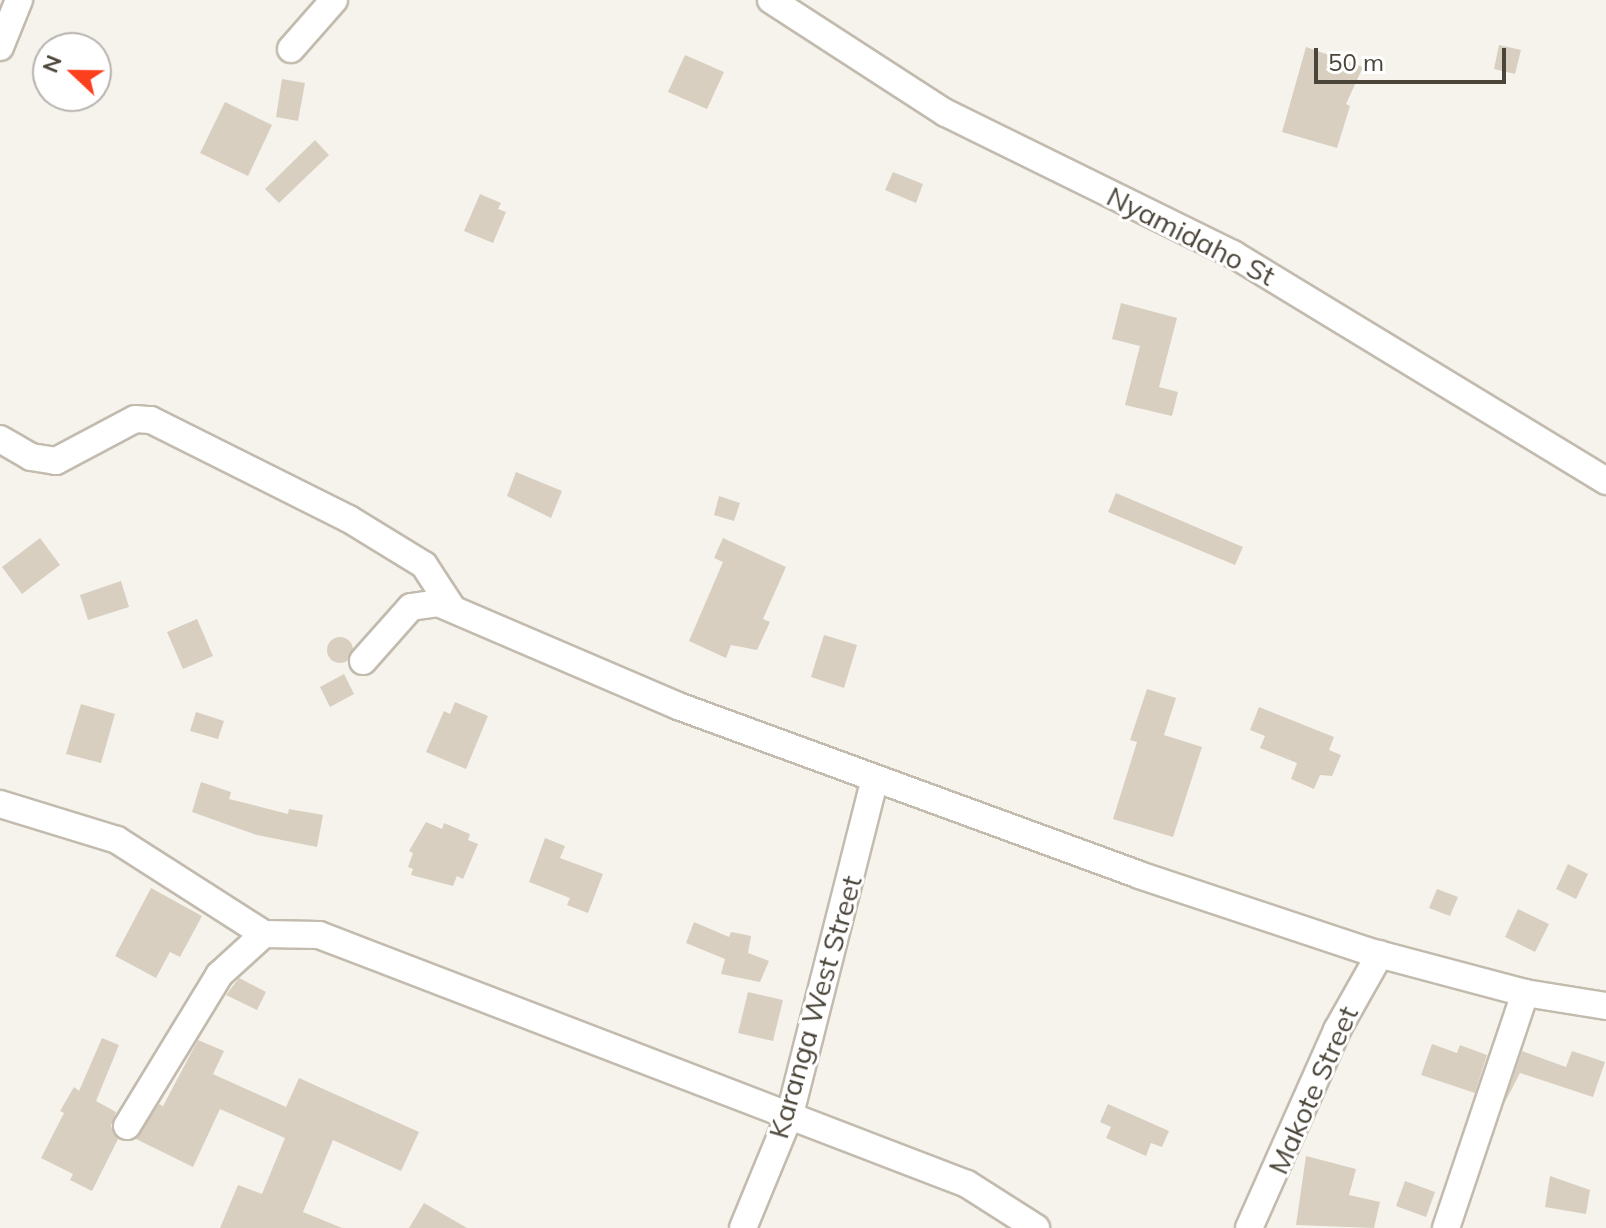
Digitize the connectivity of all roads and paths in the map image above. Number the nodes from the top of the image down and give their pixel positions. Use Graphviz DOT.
graph roads {
  1 [pos="19,0"];
  2 [pos="334,0"];
  3 [pos="771,0"];
  4 [pos="0,47"];
  5 [pos="291,49"];
  6 [pos="0,439"];
  7 [pos="1606,481"];
  8 [pos="452,608"];
  9 [pos="363,661"];
  10 [pos="874,781"];
  11 [pos="0,804"];
  12 [pos="264,934"];
  13 [pos="1380,954"];
  14 [pos="1525,993"];
  15 [pos="1606,1006"];
  16 [pos="790,1114"];
  17 [pos="127,1126"];
  18 [pos="743,1228"];
  19 [pos="1036,1228"];
  20 [pos="1249,1228"];
  21 [pos="1446,1228"];
  1 -- 4 [label="street"];
  2 -- 5 [label="street"];
  3 -- 7 [label="street, Nyamidaho St"];
  6 -- 8 [label="street"];
  8 -- 9 [label="street"];
  8 -- 10 [label="street"];
  10 -- 13 [label="street"];
  10 -- 16 [label="street, Karanga West Street"];
  11 -- 12 [label="street"];
  12 -- 16 [label="street"];
  12 -- 17 [label="street"];
  13 -- 14 [label="street"];
  13 -- 20 [label="street, Makote Street"];
  14 -- 15 [label="street"];
  14 -- 21 [label="street"];
  16 -- 18 [label="street, Karanga West Street"];
  16 -- 19 [label="street"];
}
